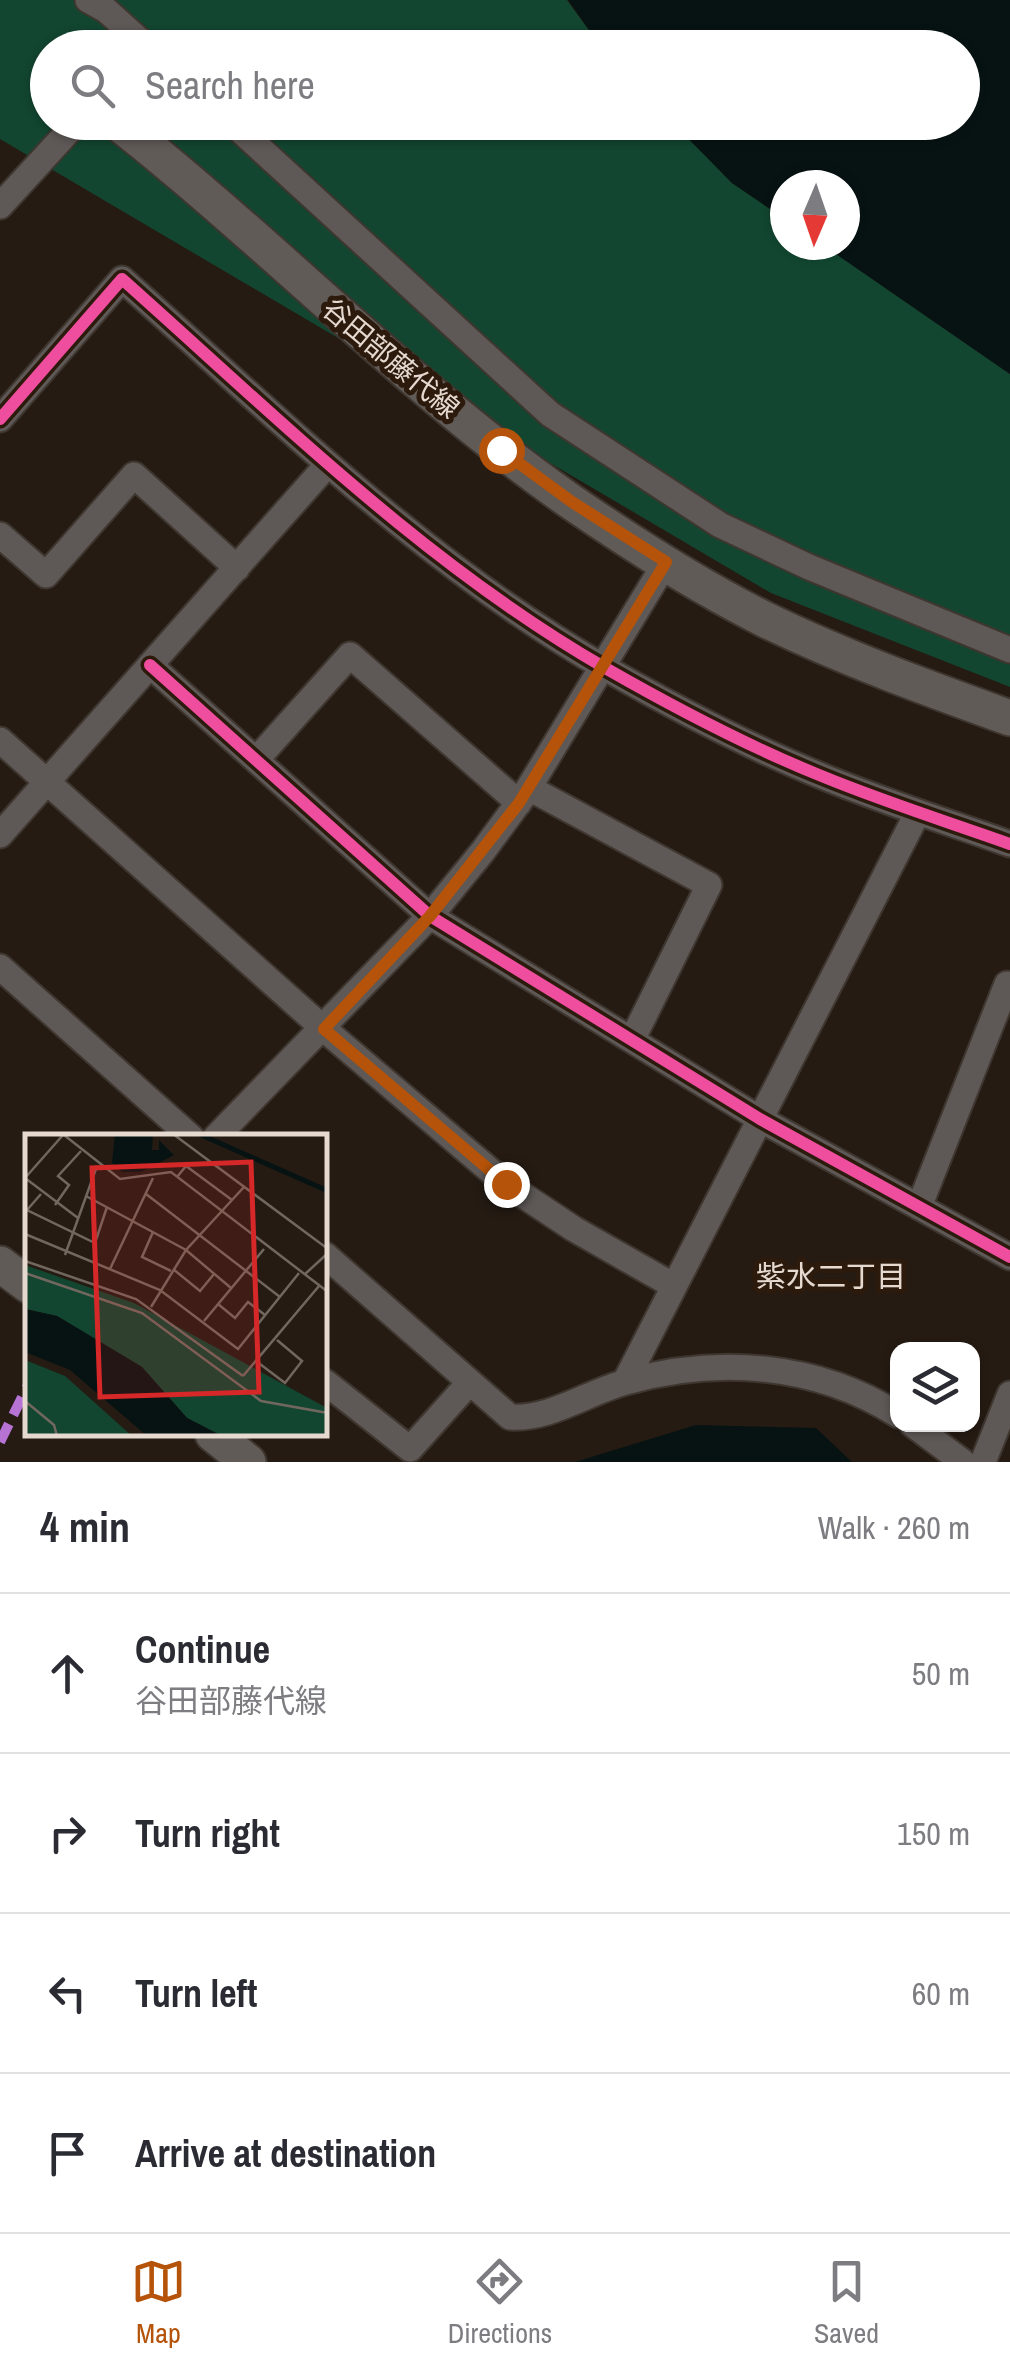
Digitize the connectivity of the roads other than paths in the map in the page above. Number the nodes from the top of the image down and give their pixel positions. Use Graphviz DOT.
graph roads {
  1 [pos="88,0"];
  2 [pos="128,30"];
  3 [pos="59,140"];
  4 [pos="140,140"];
  5 [pos="251,140"];
  6 [pos="2,199"];
  7 [pos="9,390"];
  8 [pos="0,418"];
  9 [pos="328,464"];
  10 [pos="0,536"];
  11 [pos="666,562"];
  12 [pos="237,568"];
  13 [pos="1010,650"];
  14 [pos="150,665"];
  15 [pos="604,667"];
  16 [pos="1010,718"];
  17 [pos="0,740"];
  18 [pos="256,760"];
  19 [pos="47,782"];
  20 [pos="524,796"];
  21 [pos="918,812"];
  22 [pos="0,836"];
  23 [pos="1010,844"];
  24 [pos="430,916"];
  25 [pos="0,967"];
  26 [pos="1010,986"];
  27 [pos="324,1029"];
  28 [pos="632,1040"];
  29 [pos="760,1119"];
  30 [pos="188,1134"];
  31 [pos="219,1134"];
  32 [pos="919,1207"];
  33 [pos="328,1257"];
  34 [pos="1010,1257"];
  35 [pos="0,1264"];
  36 [pos="25,1284"];
  37 [pos="674,1286"];
  38 [pos="470,1382"];
  39 [pos="625,1382"];
  40 [pos="328,1384"];
  41 [pos="1010,1394"];
  42 [pos="890,1411"];
  43 [pos="923,1432"];
  44 [pos="218,1437"];
  45 [pos="248,1462"];
  46 [pos="963,1462"];
  47 [pos="983,1462"];
  1 -- 2 [label="street"];
  3 -- 6 [label="street"];
  4 -- 11 [label="main road, 谷田部藤代線"];
  5 -- 13 [label="street"];
  7 -- 8 [label="street"];
  7 -- 9 [label="street"];
  9 -- 12 [label="street"];
  9 -- 15 [label="street"];
  10 -- 12 [label="street"];
  11 -- 15 [label="street"];
  11 -- 16 [label="main road, 谷田部藤代線"];
  12 -- 14 [label="street"];
  14 -- 18 [label="street"];
  14 -- 19 [label="street"];
  15 -- 20 [label="street"];
  15 -- 21 [label="street"];
  17 -- 19 [label="street"];
  18 -- 20 [label="street"];
  18 -- 24 [label="street"];
  19 -- 22 [label="street"];
  19 -- 27 [label="street"];
  20 -- 24 [label="street"];
  20 -- 28 [label="street"];
  21 -- 23 [label="street"];
  21 -- 29 [label="street"];
  24 -- 27 [label="street"];
  24 -- 28 [label="street"];
  25 -- 30 [label="street"];
  26 -- 32 [label="street"];
  27 -- 31 [label="street"];
  27 -- 37 [label="street"];
  28 -- 29 [label="street"];
  29 -- 32 [label="street"];
  29 -- 37 [label="street"];
  32 -- 34 [label="street"];
  33 -- 38 [label="street"];
  35 -- 36 [label="main road"];
  37 -- 39 [label="street"];
  38 -- 39 [label="street"];
  38 -- 40 [label="street"];
  39 -- 42 [label="street"];
  41 -- 47 [label="street"];
  43 -- 46 [label="street"];
  44 -- 45 [label="main road"];
}
